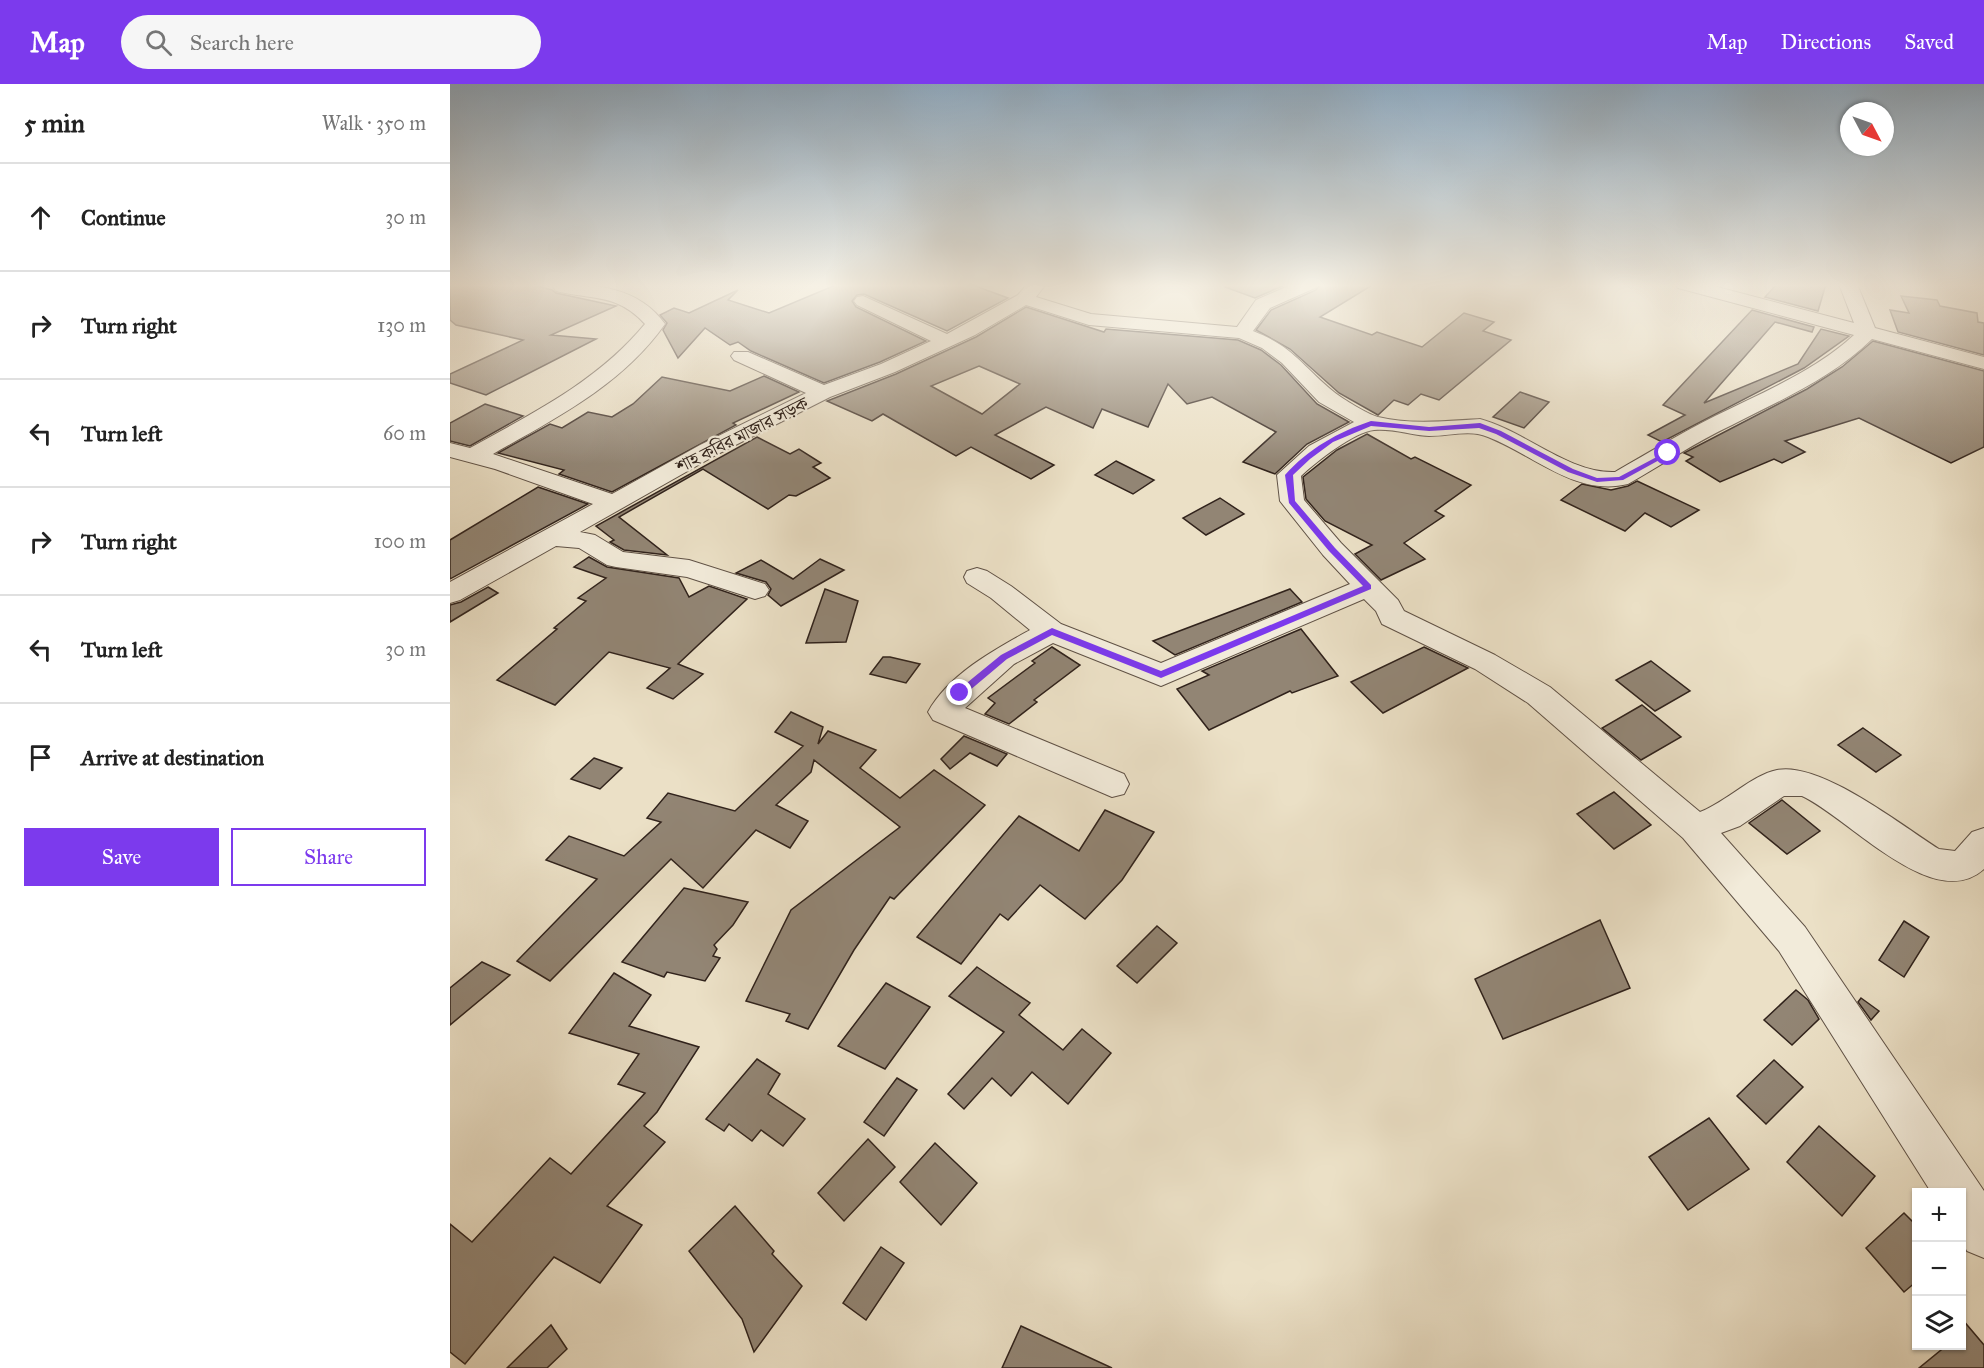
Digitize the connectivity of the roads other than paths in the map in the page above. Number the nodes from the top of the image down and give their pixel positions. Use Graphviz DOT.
graph roads {
  1 [pos="639,344"];
  2 [pos="940,344"];
  3 [pos="1269,344"];
  4 [pos="1856,344"];
  5 [pos="1910,344"];
  6 [pos="741,356"];
  7 [pos="1984,363"];
  8 [pos="823,393"];
  9 [pos="1371,423"];
  10 [pos="450,450"];
  11 [pos="473,456"];
  12 [pos="615,503"];
  13 [pos="552,537"];
  14 [pos="977,577"];
  15 [pos="1368,587"];
  16 [pos="755,590"];
  17 [pos="450,594"];
  18 [pos="1052,631"];
  19 [pos="1112,784"];
  20 [pos="1695,828"];
  21 [pos="1984,843"];
  22 [pos="1954,1188"];
  23 [pos="1966,1205"];
  24 [pos="1984,1234"];
  1 -- 11 [label="street"];
  2 -- 8 [label="street, শাহ কবির মাজার সড়ক"];
  3 -- 9 [label="street"];
  4 -- 9 [label="street"];
  5 -- 7 [label="street"];
  6 -- 8 [label="street"];
  8 -- 12 [label="street, শাহ কবির মাজার সড়ক"];
  9 -- 15 [label="street"];
  10 -- 11 [label="street"];
  11 -- 12 [label="street"];
  12 -- 13 [label="street, শাহ কবির মাজার সড়ক"];
  13 -- 16 [label="street"];
  13 -- 17 [label="street, শাহ কবির মাজার সড়ক"];
  14 -- 18 [label="street"];
  15 -- 18 [label="street"];
  15 -- 20 [label="street"];
  18 -- 19 [label="street"];
  20 -- 21 [label="street"];
  20 -- 22 [label="street"];
  23 -- 24 [label="street"];
}
